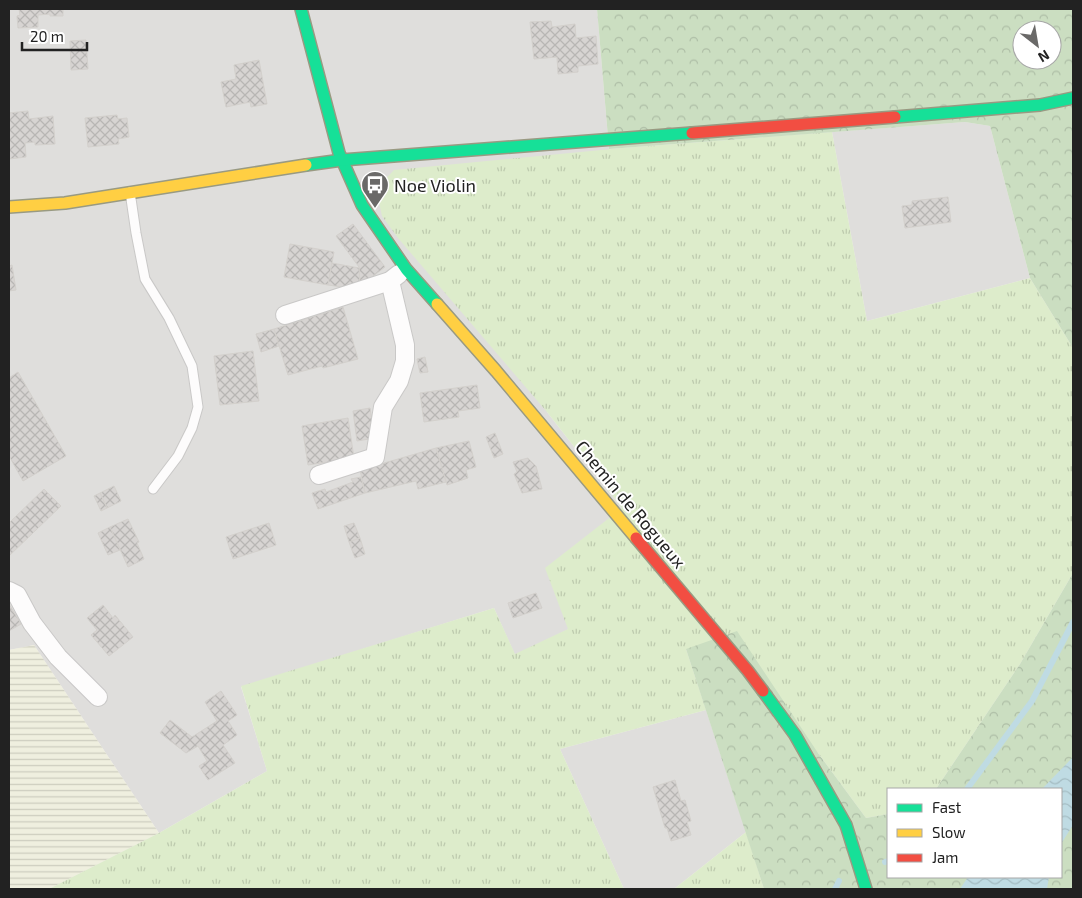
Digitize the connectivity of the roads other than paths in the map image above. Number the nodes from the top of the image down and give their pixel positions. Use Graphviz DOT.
graph roads {
  1 [pos="302,9"];
  2 [pos="1073,98"];
  3 [pos="342,160"];
  4 [pos="130,192"];
  5 [pos="9,207"];
  6 [pos="406,269"];
  7 [pos="390,281"];
  8 [pos="285,316"];
  9 [pos="319,475"];
  10 [pos="152,489"];
  11 [pos="9,591"];
  12 [pos="98,697"];
  13 [pos="866,889"];
  1 -- 3 [label="street, Chemin de Rogueux"];
  2 -- 3 [label="street"];
  3 -- 4 [label="street"];
  3 -- 6 [label="street, Chemin de Rogueux"];
  4 -- 5 [label="street"];
  4 -- 10 [label="lane"];
  6 -- 7 [label="street"];
  6 -- 13 [label="street, Chemin de Rogueux"];
  7 -- 8 [label="street"];
  7 -- 9 [label="street"];
  11 -- 12 [label="street"];
}
